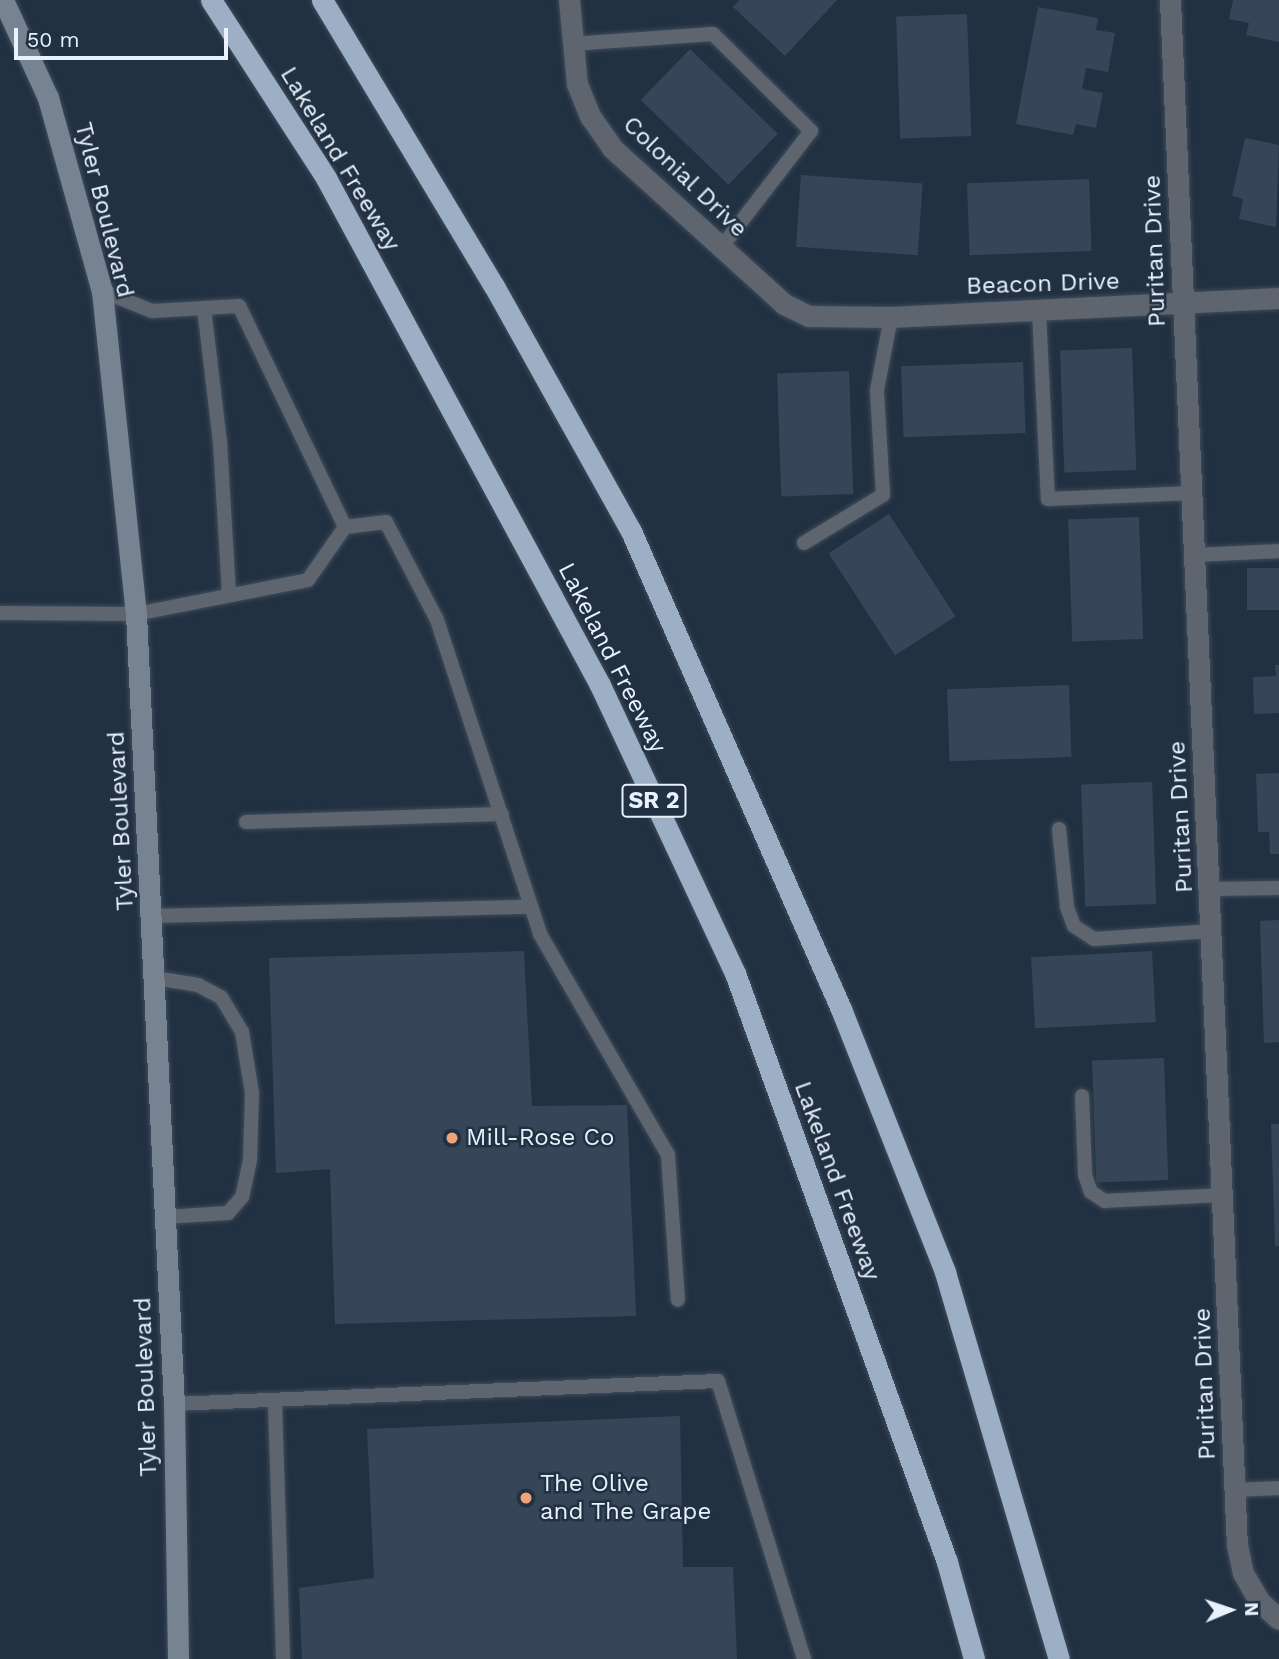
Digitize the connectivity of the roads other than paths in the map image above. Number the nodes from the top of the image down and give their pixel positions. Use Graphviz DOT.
graph roads {
  1 [pos="3,0"];
  2 [pos="211,0"];
  3 [pos="322,0"];
  4 [pos="569,0"];
  5 [pos="1170,0"];
  6 [pos="570,44"];
  7 [pos="720,249"];
  8 [pos="102,291"];
  9 [pos="1279,298"];
  10 [pos="1184,304"];
  11 [pos="204,308"];
  12 [pos="1039,311"];
  13 [pos="809,316"];
  14 [pos="891,317"];
  15 [pos="1192,493"];
  16 [pos="345,527"];
  17 [pos="804,543"];
  18 [pos="1279,551"];
  19 [pos="1195,555"];
  20 [pos="229,596"];
  21 [pos="0,613"];
  22 [pos="136,614"];
  23 [pos="502,814"];
  24 [pos="246,822"];
  25 [pos="1059,829"];
  26 [pos="1279,888"];
  27 [pos="1210,889"];
  28 [pos="531,906"];
  29 [pos="152,916"];
  30 [pos="1212,931"];
  31 [pos="155,978"];
  32 [pos="1082,1096"];
  33 [pos="1224,1195"];
  34 [pos="165,1217"];
  35 [pos="678,1300"];
  36 [pos="275,1402"];
  37 [pos="174,1404"];
  38 [pos="1279,1488"];
  39 [pos="1236,1490"];
  40 [pos="1279,1619"];
  41 [pos="178,1659"];
  42 [pos="283,1659"];
  43 [pos="804,1659"];
  44 [pos="974,1659"];
  45 [pos="1059,1659"];
  1 -- 8 [label="street, Tyler Boulevard"];
  2 -- 44 [label="highway, Lakeland Freeway / SR 2"];
  3 -- 45 [label="highway"];
  4 -- 6 [label="street, Colonial Drive"];
  5 -- 10 [label="street, Puritan Drive"];
  6 -- 7 [label="street, Colonial Drive"];
  6 -- 7 [label="lane"];
  7 -- 13 [label="street, Colonial Drive"];
  8 -- 11 [label="lane"];
  8 -- 22 [label="street, Tyler Boulevard"];
  9 -- 10 [label="street, Beacon Drive"];
  10 -- 12 [label="street, Beacon Drive"];
  10 -- 15 [label="street, Puritan Drive"];
  11 -- 16 [label="lane"];
  11 -- 20 [label="lane"];
  12 -- 14 [label="street, Beacon Drive"];
  12 -- 15 [label="lane"];
  13 -- 14 [label="street, Beacon Drive"];
  14 -- 17 [label="lane"];
  15 -- 19 [label="street, Puritan Drive"];
  16 -- 20 [label="lane"];
  16 -- 23 [label="lane"];
  18 -- 19 [label="lane"];
  19 -- 27 [label="street, Puritan Drive"];
  20 -- 22 [label="lane"];
  21 -- 22 [label="lane"];
  22 -- 29 [label="street, Tyler Boulevard"];
  23 -- 24 [label="lane"];
  23 -- 28 [label="lane"];
  25 -- 30 [label="lane"];
  26 -- 27 [label="lane"];
  27 -- 30 [label="street, Puritan Drive"];
  28 -- 29 [label="lane"];
  28 -- 35 [label="lane"];
  29 -- 31 [label="street, Tyler Boulevard"];
  30 -- 33 [label="street, Puritan Drive"];
  31 -- 34 [label="street, Tyler Boulevard"];
  31 -- 34 [label="lane"];
  32 -- 33 [label="lane"];
  33 -- 39 [label="street, Puritan Drive"];
  34 -- 37 [label="street, Tyler Boulevard"];
  36 -- 37 [label="lane"];
  36 -- 42 [label="lane"];
  36 -- 43 [label="lane"];
  37 -- 41 [label="street, Tyler Boulevard"];
  38 -- 39 [label="lane"];
  39 -- 40 [label="street, Puritan Drive"];
}
